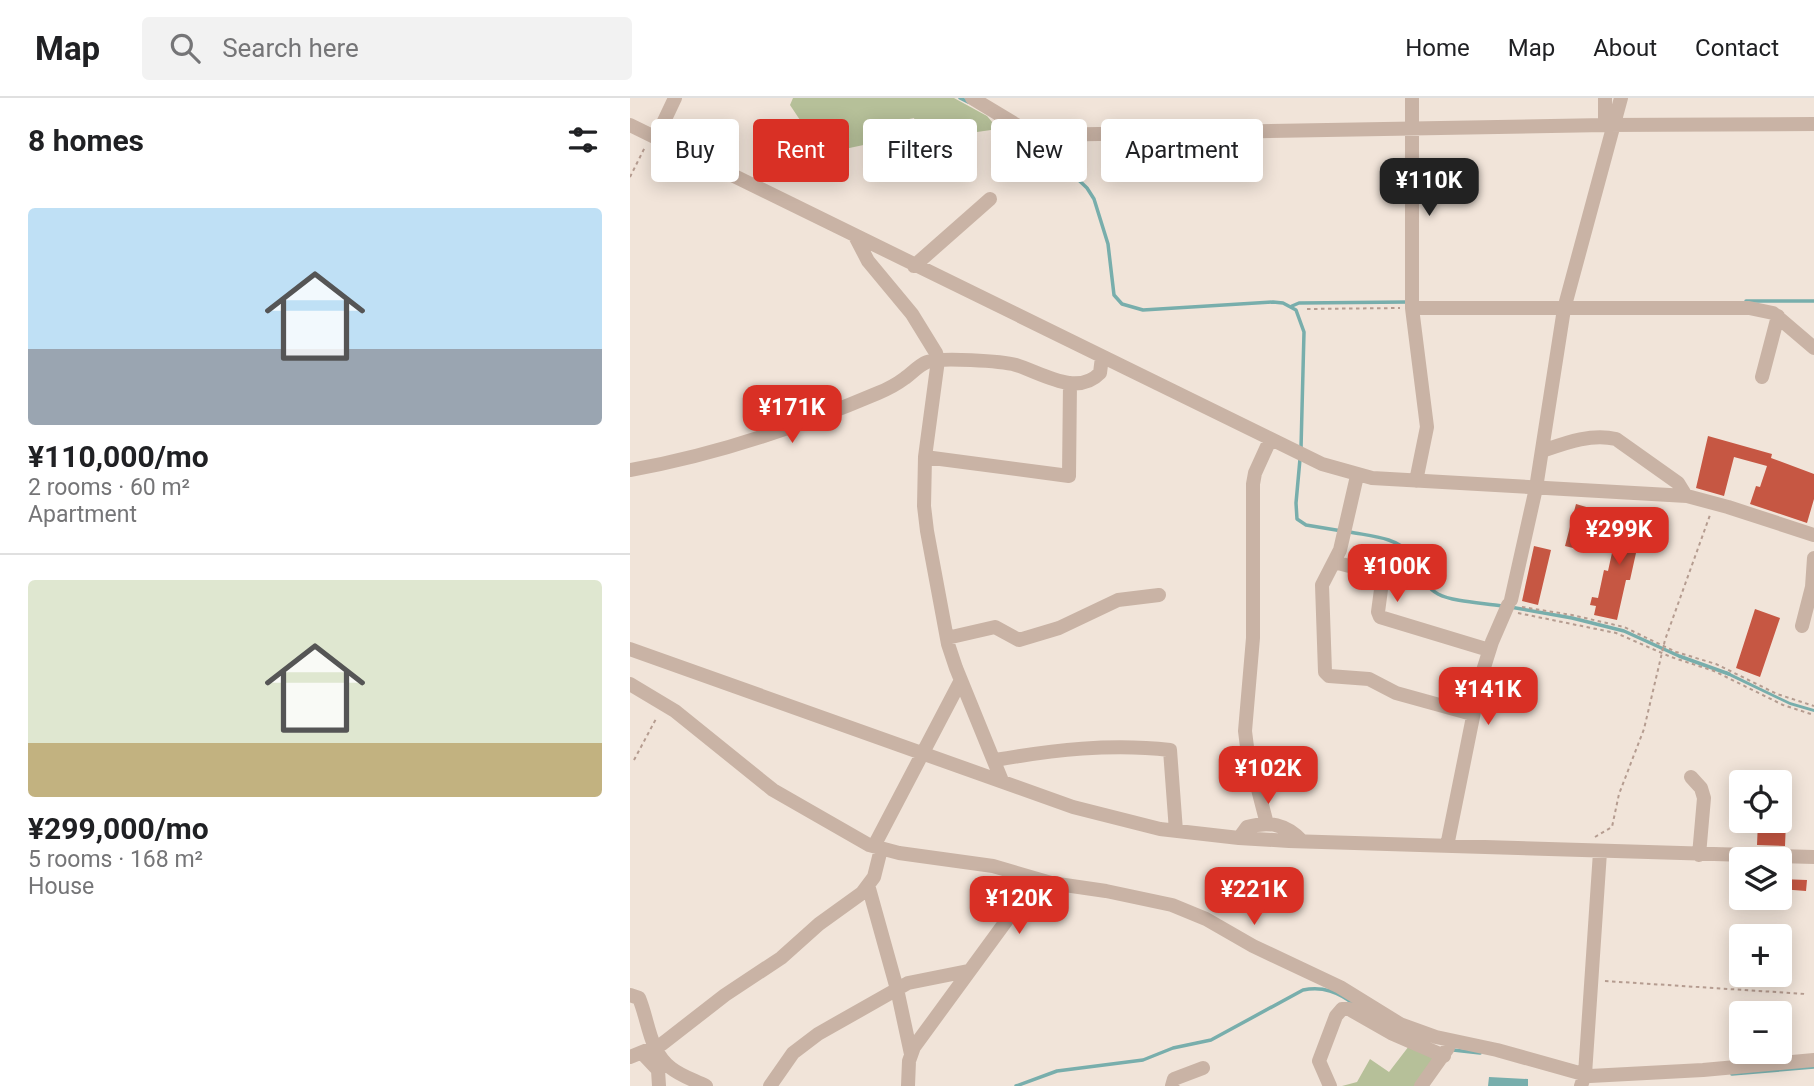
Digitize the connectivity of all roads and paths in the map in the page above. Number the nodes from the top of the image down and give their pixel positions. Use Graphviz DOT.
graph roads {
  1 [pos="676,98"];
  2 [pos="972,98"];
  3 [pos="1412,98"];
  4 [pos="1605,98"];
  5 [pos="1621,98"];
  6 [pos="663,119"];
  7 [pos="1814,124"];
  8 [pos="630,125"];
  9 [pos="1609,125"];
  10 [pos="1412,128"];
  11 [pos="651,135"];
  12 [pos="651,140"];
  13 [pos="630,177"];
  14 [pos="739,179"];
  15 [pos="990,199"];
  16 [pos="855,236"];
  17 [pos="914,266"];
  18 [pos="1412,308"];
  19 [pos="1307,309"];
  20 [pos="1564,309"];
  21 [pos="1778,316"];
  22 [pos="1814,348"];
  23 [pos="1102,357"];
  24 [pos="937,360"];
  25 [pos="1762,377"];
  26 [pos="1070,383"];
  27 [pos="1270,440"];
  28 [pos="1542,452"];
  29 [pos="925,457"];
  30 [pos="630,470"];
  31 [pos="1357,476"];
  32 [pos="1416,481"];
  33 [pos="1536,488"];
  34 [pos="1686,496"];
  35 [pos="1714,502"];
  36 [pos="1814,535"];
  37 [pos="1814,558"];
  38 [pos="1334,562"];
  39 [pos="1159,595"];
  40 [pos="1509,606"];
  41 [pos="1802,626"];
  42 [pos="947,638"];
  43 [pos="1663,646"];
  44 [pos="630,649"];
  45 [pos="1489,650"];
  46 [pos="1662,652"];
  47 [pos="961,680"];
  48 [pos="630,684"];
  49 [pos="665,704"];
  50 [pos="1814,706"];
  51 [pos="1472,714"];
  52 [pos="1814,715"];
  53 [pos="923,753"];
  54 [pos="634,760"];
  55 [pos="995,760"];
  56 [pos="1691,778"];
  57 [pos="1002,781"];
  58 [pos="1267,824"];
  59 [pos="1176,831"];
  60 [pos="1239,838"];
  61 [pos="1302,841"];
  62 [pos="1447,846"];
  63 [pos="877,848"];
  64 [pos="1596,851"];
  65 [pos="1699,855"];
  66 [pos="1814,858"];
  67 [pos="1037,879"];
  68 [pos="868,886"];
  69 [pos="968,971"];
  70 [pos="1590,981"];
  71 [pos="897,989"];
  72 [pos="1806,994"];
  73 [pos="630,995"];
  74 [pos="1452,1041"];
  75 [pos="642,1053"];
  76 [pos="911,1054"];
  77 [pos="1444,1056"];
  78 [pos="1814,1060"];
  79 [pos="1203,1068"];
  80 [pos="1583,1080"];
  81 [pos="659,1086"];
  82 [pos="706,1086"];
  83 [pos="771,1086"];
  84 [pos="908,1086"];
  85 [pos="1172,1086"];
  86 [pos="1329,1086"];
  87 [pos="1421,1086"];
  1 -- 6 [label="street"];
  2 -- 10 [label="street"];
  3 -- 10 [label="street"];
  4 -- 9 [label="street"];
  5 -- 9 [label="street"];
  7 -- 9 [label="street"];
  8 -- 11 [label="street"];
  9 -- 10 [label="street"];
  9 -- 20 [label="street"];
  10 -- 18 [label="street"];
  12 -- 13 [label="path"];
  14 -- 16 [label="street"];
  15 -- 17 [label="street"];
  16 -- 17 [label="street"];
  16 -- 24 [label="street"];
  17 -- 23 [label="street"];
  18 -- 19 [label="path"];
  18 -- 20 [label="street"];
  18 -- 32 [label="street"];
  20 -- 21 [label="street"];
  20 -- 28 [label="street"];
  21 -- 22 [label="street"];
  21 -- 25 [label="street"];
  23 -- 26 [label="street"];
  23 -- 27 [label="street"];
  24 -- 26 [label="street"];
  24 -- 29 [label="street"];
  24 -- 30 [label="street"];
  26 -- 29 [label="street"];
  27 -- 31 [label="street"];
  27 -- 58 [label="street"];
  28 -- 33 [label="street"];
  28 -- 34 [label="street"];
  29 -- 42 [label="street"];
  31 -- 32 [label="street"];
  31 -- 38 [label="street"];
  32 -- 33 [label="street"];
  33 -- 34 [label="street"];
  33 -- 40 [label="street"];
  34 -- 35 [label="street"];
  35 -- 36 [label="street"];
  35 -- 43 [label="path"];
  37 -- 41 [label="street"];
  38 -- 45 [label="street"];
  38 -- 51 [label="street"];
  39 -- 42 [label="street"];
  40 -- 43 [label="path"];
  40 -- 45 [label="street"];
  40 -- 46 [label="path"];
  42 -- 47 [label="street"];
  43 -- 46 [label="path"];
  43 -- 50 [label="path"];
  44 -- 53 [label="street"];
  45 -- 51 [label="street"];
  46 -- 52 [label="path"];
  46 -- 64 [label="path"];
  47 -- 53 [label="street"];
  47 -- 55 [label="street"];
  48 -- 49 [label="street"];
  49 -- 54 [label="path"];
  49 -- 63 [label="street"];
  51 -- 62 [label="street"];
  53 -- 57 [label="street"];
  53 -- 63 [label="street"];
  55 -- 57 [label="street"];
  55 -- 59 [label="street"];
  56 -- 65 [label="street"];
  57 -- 59 [label="street"];
  58 -- 60 [label="street"];
  58 -- 61 [label="street"];
  59 -- 60 [label="street"];
  60 -- 61 [label="street"];
  61 -- 62 [label="street"];
  62 -- 64 [label="street"];
  63 -- 67 [label="street"];
  63 -- 68 [label="street"];
  64 -- 65 [label="street"];
  64 -- 70 [label="street"];
  65 -- 66 [label="street"];
  67 -- 69 [label="street"];
  67 -- 74 [label="street"];
  68 -- 71 [label="street"];
  68 -- 75 [label="street"];
  69 -- 71 [label="street"];
  69 -- 76 [label="street"];
  70 -- 72 [label="path"];
  70 -- 80 [label="street"];
  71 -- 76 [label="street"];
  71 -- 83 [label="street"];
  73 -- 75 [label="street"];
  74 -- 77 [label="street"];
  74 -- 80 [label="street"];
  75 -- 81 [label="street"];
  75 -- 82 [label="street"];
  76 -- 84 [label="street"];
  77 -- 86 [label="street"];
  77 -- 87 [label="street"];
  78 -- 80 [label="street"];
  79 -- 85 [label="street"];
}
